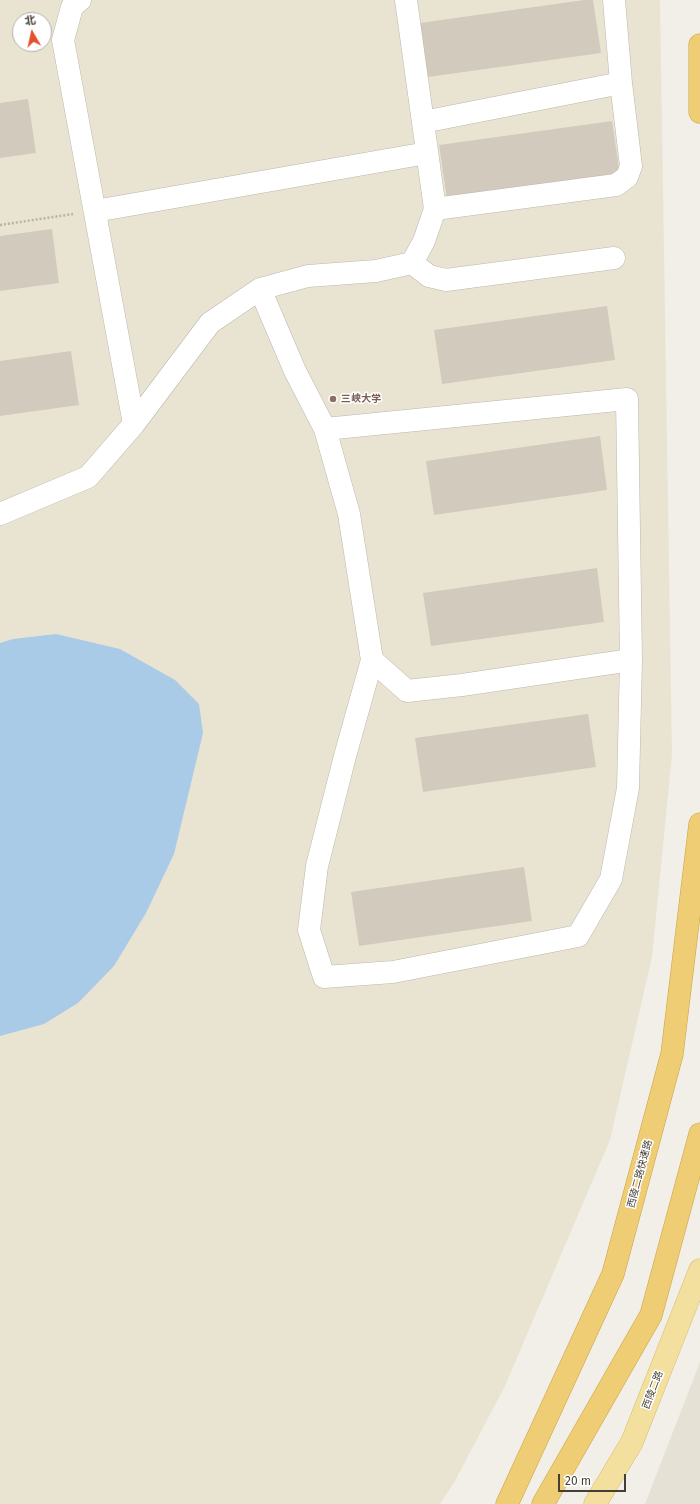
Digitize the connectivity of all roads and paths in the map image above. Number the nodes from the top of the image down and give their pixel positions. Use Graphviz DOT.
graph roads {
  1 [pos="80,0"];
  2 [pos="406,0"];
  3 [pos="614,0"];
  4 [pos="700,44"];
  5 [pos="621,83"];
  6 [pos="700,112"];
  7 [pos="423,122"];
  8 [pos="427,153"];
  9 [pos="435,209"];
  10 [pos="94,211"];
  11 [pos="0,225"];
  12 [pos="614,258"];
  13 [pos="412,263"];
  14 [pos="260,289"];
  15 [pos="134,424"];
  16 [pos="325,430"];
  17 [pos="0,514"];
  18 [pos="372,660"];
  19 [pos="631,660"];
  20 [pos="700,824"];
  21 [pos="700,1134"];
  22 [pos="700,1270"];
  23 [pos="507,1504"];
  24 [pos="543,1504"];
  25 [pos="595,1504"];
  1 -- 10 [label="lane"];
  2 -- 7 [label="lane"];
  3 -- 5 [label="lane"];
  4 -- 6 [label="highway"];
  5 -- 7 [label="lane"];
  5 -- 9 [label="lane"];
  7 -- 8 [label="lane"];
  8 -- 9 [label="lane"];
  8 -- 10 [label="lane"];
  9 -- 13 [label="lane"];
  10 -- 11 [label="path"];
  10 -- 15 [label="lane"];
  12 -- 13 [label="lane"];
  13 -- 14 [label="lane"];
  14 -- 15 [label="lane"];
  14 -- 16 [label="lane"];
  15 -- 17 [label="lane"];
  16 -- 18 [label="lane"];
  16 -- 19 [label="lane"];
  18 -- 19 [label="lane"];
  18 -- 19 [label="lane"];
  20 -- 23 [label="highway, 西陵二路快速路"];
  21 -- 24 [label="highway"];
  22 -- 25 [label="main road, 西陵二路"];
}
